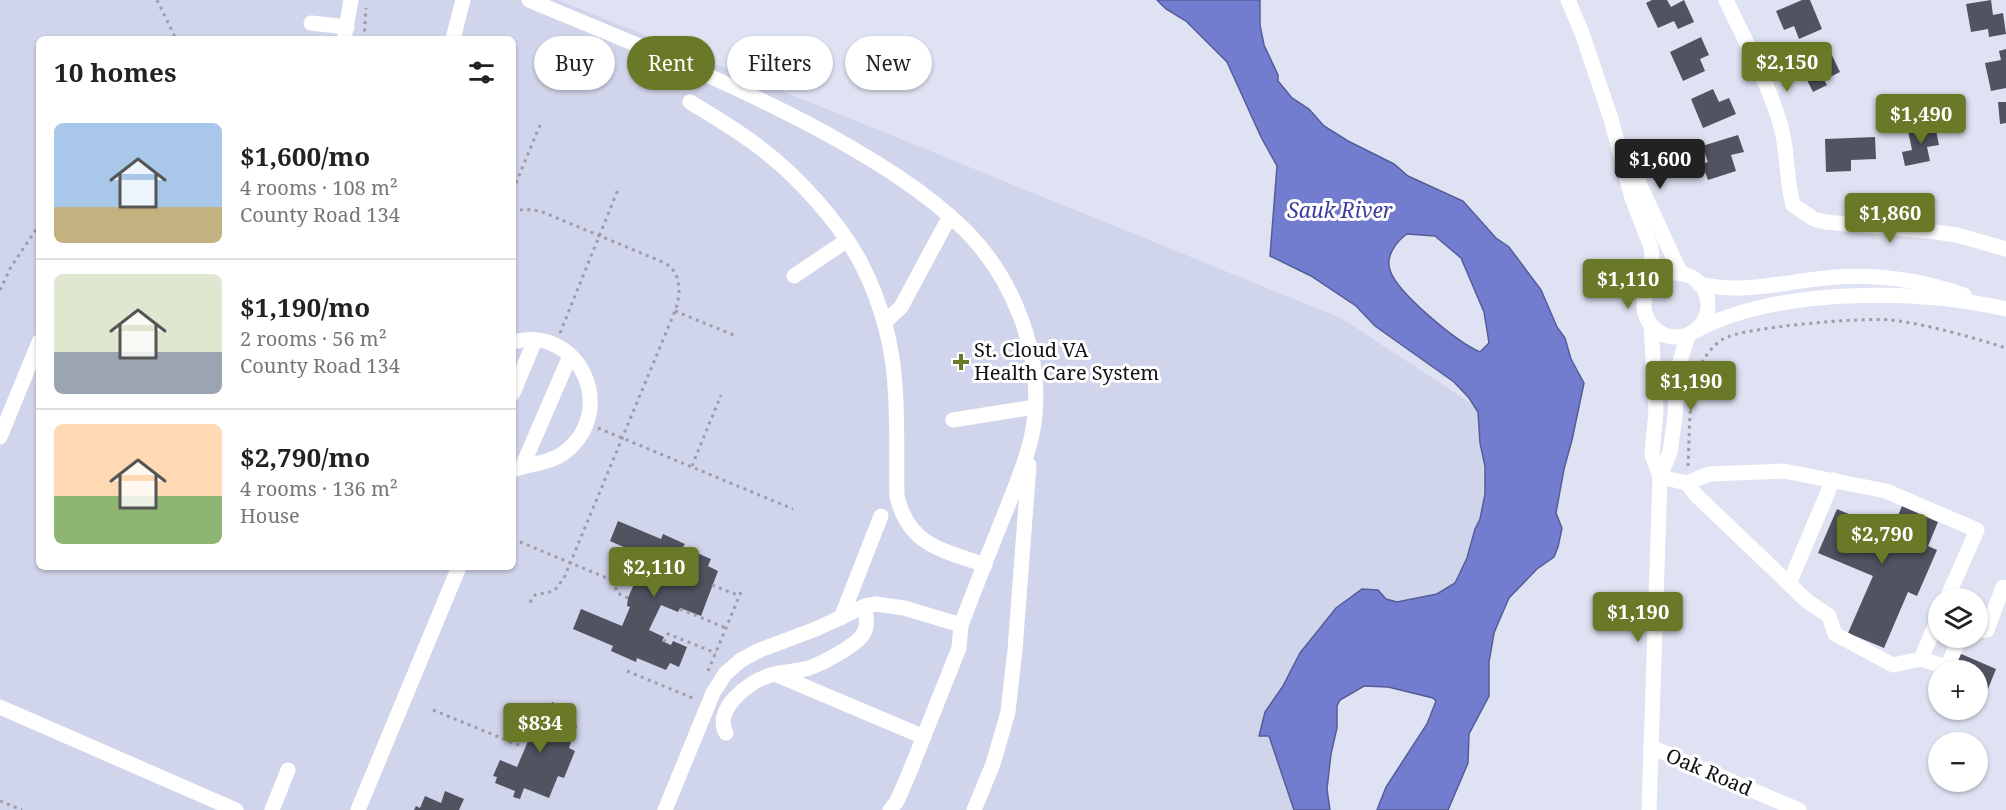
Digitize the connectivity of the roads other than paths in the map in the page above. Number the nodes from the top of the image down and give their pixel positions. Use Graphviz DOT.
graph roads {
  1 [pos="351,0"];
  2 [pos="463,0"];
  3 [pos="529,0"];
  4 [pos="1568,0"];
  5 [pos="1726,0"];
  6 [pos="311,23"];
  7 [pos="346,33"];
  8 [pos="454,36"];
  9 [pos="690,102"];
  10 [pos="1611,119"];
  11 [pos="950,216"];
  12 [pos="846,241"];
  13 [pos="2006,249"];
  14 [pos="1681,274"];
  15 [pos="794,276"];
  16 [pos="1700,284"];
  17 [pos="1647,294"];
  18 [pos="1999,307"];
  19 [pos="884,323"];
  20 [pos="1651,325"];
  21 [pos="1692,333"];
  22 [pos="535,340"];
  23 [pos="516,341"];
  24 [pos="36,349"];
  25 [pos="570,356"];
  26 [pos="516,386"];
  27 [pos="1035,407"];
  28 [pos="953,420"];
  29 [pos="0,437"];
  30 [pos="1030,441"];
  31 [pos="518,468"];
  32 [pos="1660,477"];
  33 [pos="1833,480"];
  34 [pos="1687,483"];
  35 [pos="881,516"];
  36 [pos="985,565"];
  37 [pos="458,570"];
  38 [pos="1789,584"];
  39 [pos="2003,587"];
  40 [pos="1951,588"];
  41 [pos="865,606"];
  42 [pos="841,618"];
  43 [pos="961,625"];
  44 [pos="1988,627"];
  45 [pos="1928,643"];
  46 [pos="1956,648"];
  47 [pos="1921,659"];
  48 [pos="775,674"];
  49 [pos="0,707"];
  50 [pos="726,733"];
  51 [pos="924,737"];
  52 [pos="1652,747"];
  53 [pos="288,770"];
  54 [pos="236,810"];
  55 [pos="272,810"];
  56 [pos="358,810"];
  57 [pos="665,810"];
  58 [pos="890,810"];
  59 [pos="974,810"];
  60 [pos="1648,810"];
  61 [pos="1799,810"];
  1 -- 7 [label="street"];
  2 -- 8 [label="street"];
  3 -- 11 [label="street"];
  4 -- 10 [label="street"];
  5 -- 13 [label="street"];
  6 -- 7 [label="street"];
  9 -- 12 [label="street"];
  10 -- 14 [label="street"];
  10 -- 17 [label="street"];
  11 -- 19 [label="street"];
  11 -- 27 [label="street"];
  12 -- 15 [label="street"];
  12 -- 19 [label="street"];
  14 -- 16 [label="street"];
  14 -- 17 [label="street"];
  16 -- 18 [label="street"];
  16 -- 21 [label="street"];
  17 -- 20 [label="street"];
  18 -- 21 [label="street"];
  19 -- 36 [label="street"];
  20 -- 21 [label="street"];
  20 -- 32 [label="street"];
  21 -- 32 [label="street"];
  22 -- 23 [label="street"];
  22 -- 25 [label="street"];
  22 -- 26 [label="street"];
  24 -- 29 [label="street"];
  25 -- 31 [label="street"];
  25 -- 31 [label="street"];
  27 -- 28 [label="street"];
  27 -- 30 [label="street"];
  30 -- 36 [label="street"];
  30 -- 59 [label="street"];
  32 -- 34 [label="street"];
  32 -- 52 [label="street"];
  33 -- 34 [label="street"];
  33 -- 38 [label="street"];
  33 -- 40 [label="street"];
  34 -- 38 [label="street"];
  35 -- 42 [label="street"];
  36 -- 43 [label="street"];
  37 -- 56 [label="street"];
  38 -- 47 [label="street"];
  39 -- 44 [label="street"];
  41 -- 42 [label="street"];
  41 -- 43 [label="street"];
  41 -- 48 [label="street"];
  42 -- 57 [label="street"];
  43 -- 51 [label="street"];
  45 -- 47 [label="street"];
  46 -- 47 [label="street"];
  48 -- 50 [label="street"];
  48 -- 51 [label="street"];
  49 -- 54 [label="street"];
  51 -- 58 [label="street"];
  52 -- 60 [label="street"];
  52 -- 61 [label="street, Oak Road"];
  53 -- 55 [label="street"];
}
